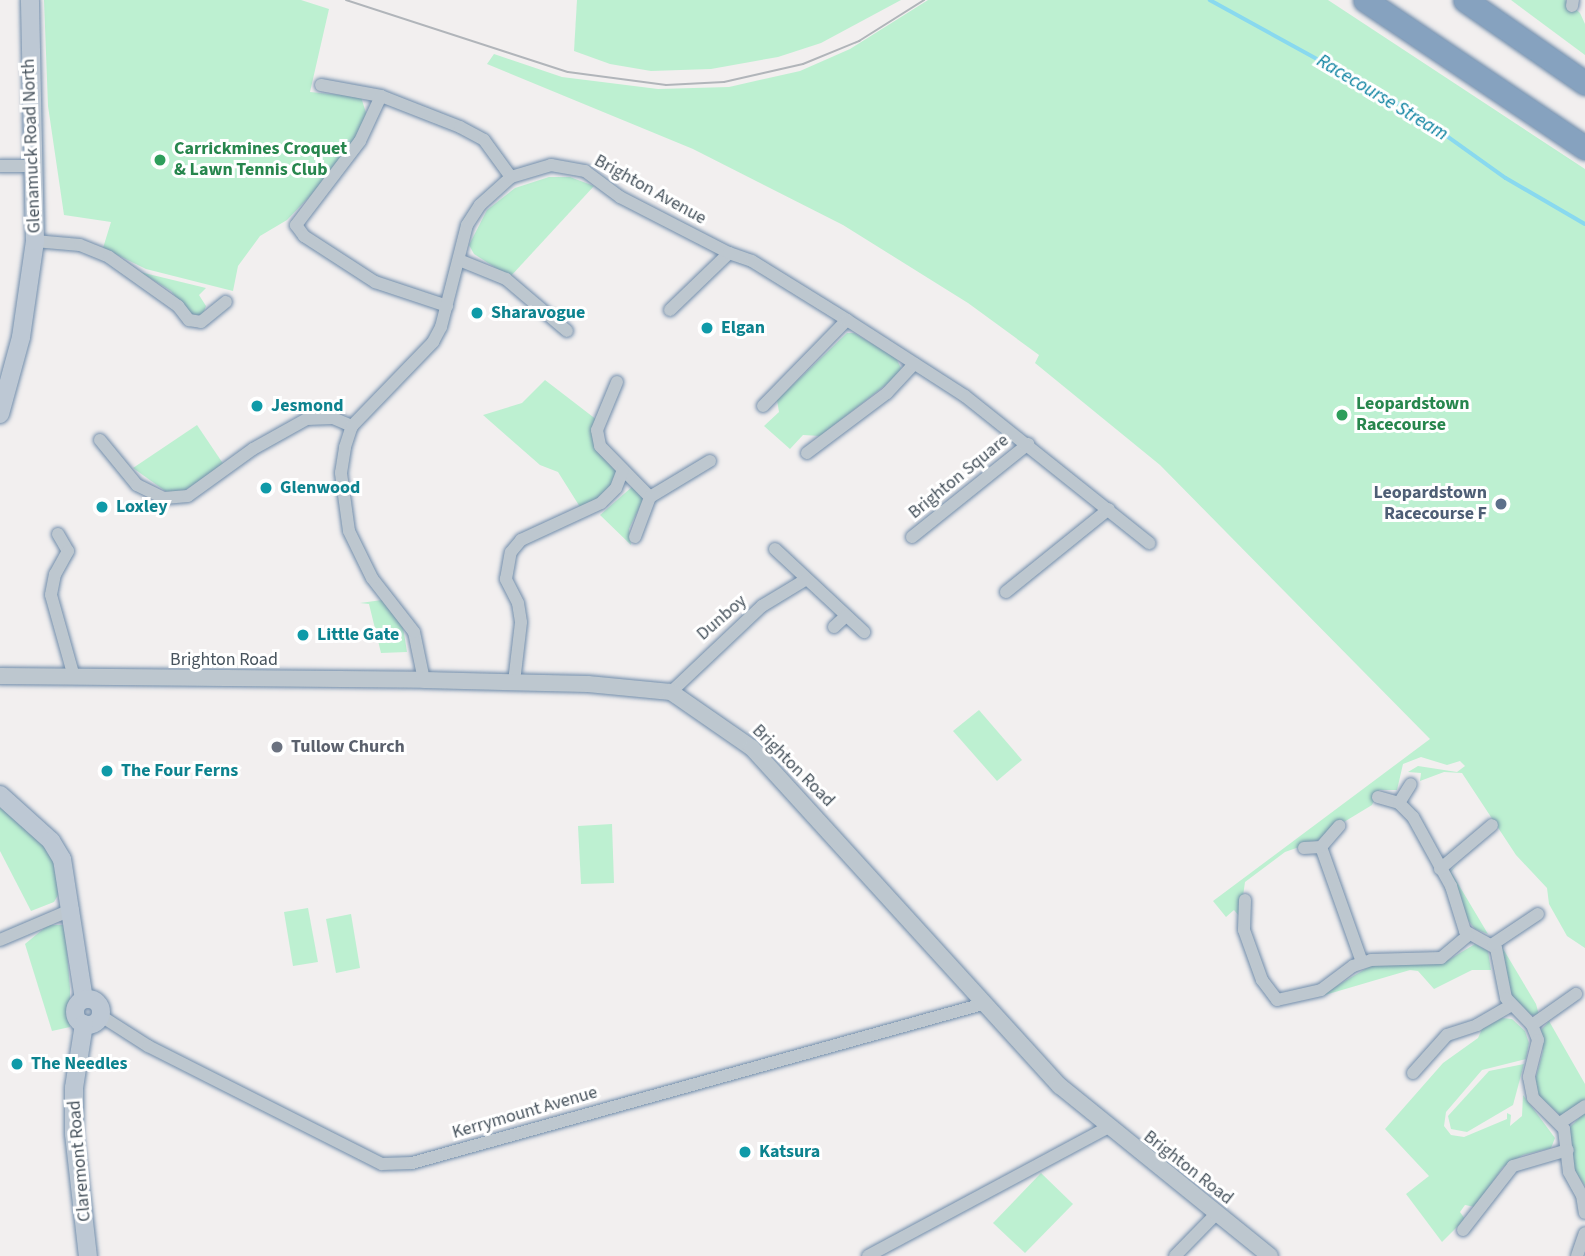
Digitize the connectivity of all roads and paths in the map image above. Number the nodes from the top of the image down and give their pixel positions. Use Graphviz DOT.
graph roads {
  1 [pos="30,0"];
  2 [pos="1365,0"];
  3 [pos="1383,0"];
  4 [pos="1465,0"];
  5 [pos="1484,0"];
  6 [pos="1585,71"];
  7 [pos="1585,83"];
  8 [pos="321,85"];
  9 [pos="382,96"];
  10 [pos="1585,138"];
  11 [pos="1585,148"];
  12 [pos="0,166"];
  13 [pos="35,166"];
  14 [pos="511,177"];
  15 [pos="35,241"];
  16 [pos="729,253"];
  17 [pos="459,260"];
  18 [pos="226,302"];
  19 [pos="447,306"];
  20 [pos="670,310"];
  21 [pos="847,320"];
  22 [pos="567,331"];
  23 [pos="914,364"];
  24 [pos="617,382"];
  25 [pos="763,406"];
  26 [pos="0,415"];
  27 [pos="352,426"];
  28 [pos="100,440"];
  29 [pos="1028,444"];
  30 [pos="807,453"];
  31 [pos="710,461"];
  32 [pos="623,470"];
  33 [pos="650,497"];
  34 [pos="1109,509"];
  35 [pos="58,534"];
  36 [pos="635,537"];
  37 [pos="912,537"];
  38 [pos="1149,543"];
  39 [pos="775,549"];
  40 [pos="805,580"];
  41 [pos="1006,592"];
  42 [pos="846,616"];
  43 [pos="834,627"];
  44 [pos="864,632"];
  45 [pos="0,676"];
  46 [pos="74,677"];
  47 [pos="424,680"];
  48 [pos="514,682"];
  49 [pos="671,692"];
  50 [pos="1411,784"];
  51 [pos="0,795"];
  52 [pos="1378,797"];
  53 [pos="1399,803"];
  54 [pos="1492,825"];
  55 [pos="1339,826"];
  56 [pos="1321,846"];
  57 [pos="1304,848"];
  58 [pos="1440,869"];
  59 [pos="1245,900"];
  60 [pos="73,909"];
  61 [pos="1538,914"];
  62 [pos="1468,935"];
  63 [pos="0,940"];
  64 [pos="1493,944"];
  65 [pos="1362,962"];
  66 [pos="1576,994"];
  67 [pos="84,999"];
  68 [pos="983,1004"];
  69 [pos="1510,1006"];
  70 [pos="101,1016"];
  71 [pos="84,1024"];
  72 [pos="1532,1025"];
  73 [pos="1413,1073"];
  74 [pos="1585,1106"];
  75 [pos="1560,1123"];
  76 [pos="1107,1128"];
  77 [pos="1568,1150"];
  78 [pos="1583,1194"];
  79 [pos="1585,1213"];
  80 [pos="1216,1214"];
  81 [pos="1463,1230"];
  82 [pos="1585,1233"];
  83 [pos="88,1256"];
  84 [pos="868,1256"];
  85 [pos="1175,1256"];
  86 [pos="1270,1256"];
  87 [pos="1577,1256"];
  1 -- 13 [label="main road, Glenamuck Road North"];
  2 -- 11 [label="highway"];
  3 -- 10 [label="highway"];
  4 -- 7 [label="highway"];
  5 -- 6 [label="highway"];
  8 -- 9 [label="street"];
  9 -- 14 [label="street"];
  9 -- 19 [label="street"];
  12 -- 13 [label="street"];
  13 -- 15 [label="main road, Glenamuck Road North"];
  14 -- 16 [label="street, Brighton Avenue"];
  14 -- 17 [label="street"];
  15 -- 18 [label="street"];
  15 -- 26 [label="main road, Glenamuck Road North"];
  16 -- 20 [label="street"];
  16 -- 21 [label="street, Brighton Avenue"];
  17 -- 19 [label="street"];
  17 -- 22 [label="street"];
  19 -- 27 [label="street"];
  21 -- 23 [label="street, Brighton Square"];
  21 -- 25 [label="street"];
  23 -- 29 [label="street, Brighton Square"];
  23 -- 30 [label="street"];
  24 -- 32 [label="street"];
  27 -- 28 [label="street"];
  27 -- 47 [label="street"];
  29 -- 34 [label="street, Brighton Square"];
  29 -- 37 [label="street, Brighton Square"];
  31 -- 33 [label="street"];
  32 -- 33 [label="street"];
  32 -- 48 [label="street"];
  33 -- 36 [label="street"];
  34 -- 38 [label="street, Brighton Square"];
  34 -- 41 [label="street"];
  35 -- 46 [label="street"];
  39 -- 40 [label="street"];
  40 -- 42 [label="street"];
  40 -- 49 [label="street, Dunboy"];
  42 -- 43 [label="street"];
  42 -- 44 [label="street"];
  45 -- 46 [label="street, Brighton Road"];
  46 -- 47 [label="street, Brighton Road"];
  47 -- 48 [label="street, Brighton Road"];
  48 -- 49 [label="street, Brighton Road"];
  49 -- 68 [label="street, Brighton Road"];
  50 -- 53 [label="street"];
  51 -- 60 [label="main road"];
  52 -- 53 [label="street"];
  53 -- 58 [label="street"];
  54 -- 58 [label="street"];
  55 -- 56 [label="street"];
  56 -- 57 [label="street"];
  56 -- 65 [label="street"];
  58 -- 62 [label="street"];
  59 -- 65 [label="street"];
  60 -- 63 [label="street"];
  60 -- 67 [label="main road"];
  61 -- 64 [label="street"];
  62 -- 64 [label="street"];
  62 -- 65 [label="street"];
  64 -- 69 [label="street"];
  66 -- 72 [label="street"];
  67 -- 70 [label="main road"];
  67 -- 71 [label="main road"];
  68 -- 70 [label="street, Kerrymount Avenue"];
  68 -- 76 [label="street, Brighton Road"];
  69 -- 72 [label="street"];
  69 -- 73 [label="street"];
  70 -- 71 [label="main road"];
  71 -- 83 [label="main road, Claremont Road"];
  72 -- 75 [label="street"];
  74 -- 75 [label="street"];
  75 -- 77 [label="street"];
  76 -- 80 [label="street, Brighton Road"];
  76 -- 84 [label="street"];
  77 -- 78 [label="street"];
  77 -- 81 [label="street"];
  78 -- 79 [label="street"];
  80 -- 85 [label="street"];
  80 -- 86 [label="street, Brighton Road"];
  82 -- 87 [label="street"];
}
